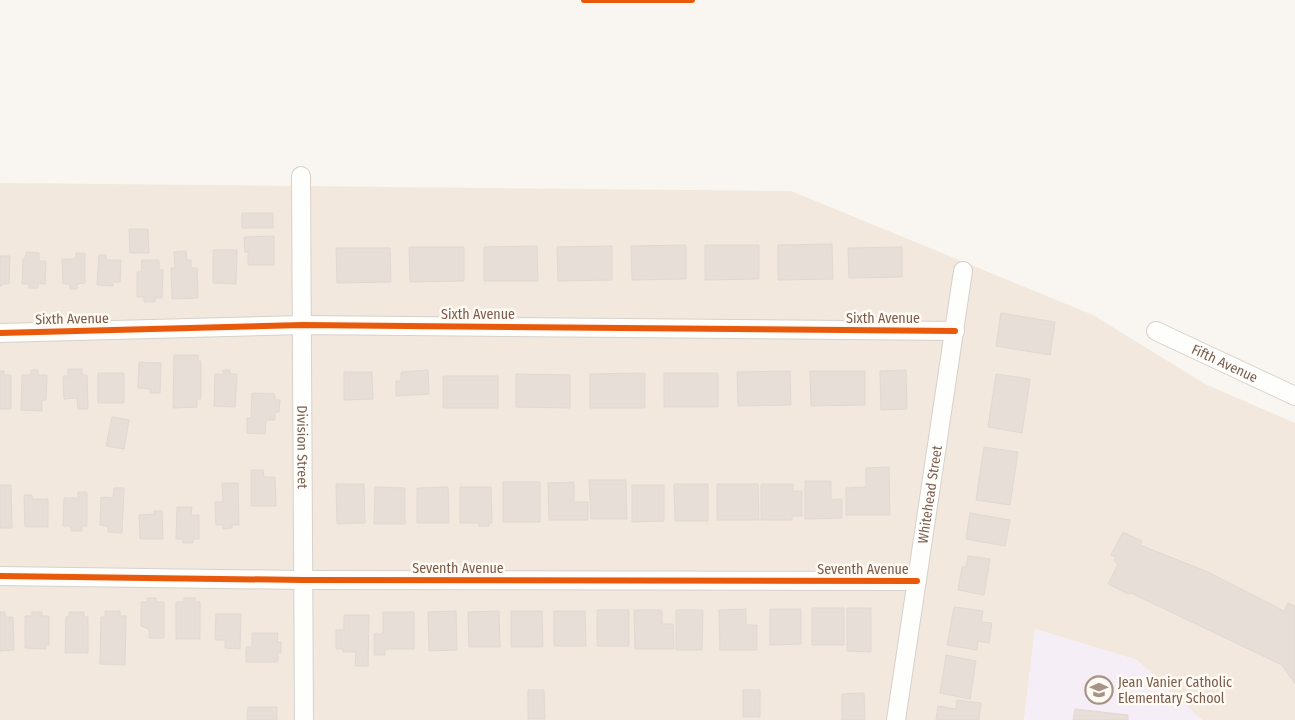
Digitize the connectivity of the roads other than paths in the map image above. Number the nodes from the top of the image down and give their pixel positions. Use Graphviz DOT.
graph roads {
  1 [pos="302,176"];
  2 [pos="963,270"];
  3 [pos="303,325"];
  4 [pos="955,330"];
  5 [pos="1156,331"];
  6 [pos="0,333"];
  7 [pos="1295,396"];
  8 [pos="0,576"];
  9 [pos="303,580"];
  10 [pos="917,581"];
  11 [pos="304,720"];
  12 [pos="896,720"];
  1 -- 3 [label="street, Division Street"];
  2 -- 4 [label="street, Whitehead Street"];
  3 -- 4 [label="street, Sixth Avenue"];
  3 -- 6 [label="street, Sixth Avenue"];
  3 -- 9 [label="street, Division Street"];
  4 -- 10 [label="street, Whitehead Street"];
  5 -- 7 [label="street, Fifth Avenue"];
  8 -- 9 [label="street, Seventh Avenue"];
  9 -- 10 [label="street, Seventh Avenue"];
  9 -- 11 [label="street, Division Street"];
  10 -- 12 [label="street, Whitehead Street"];
}
